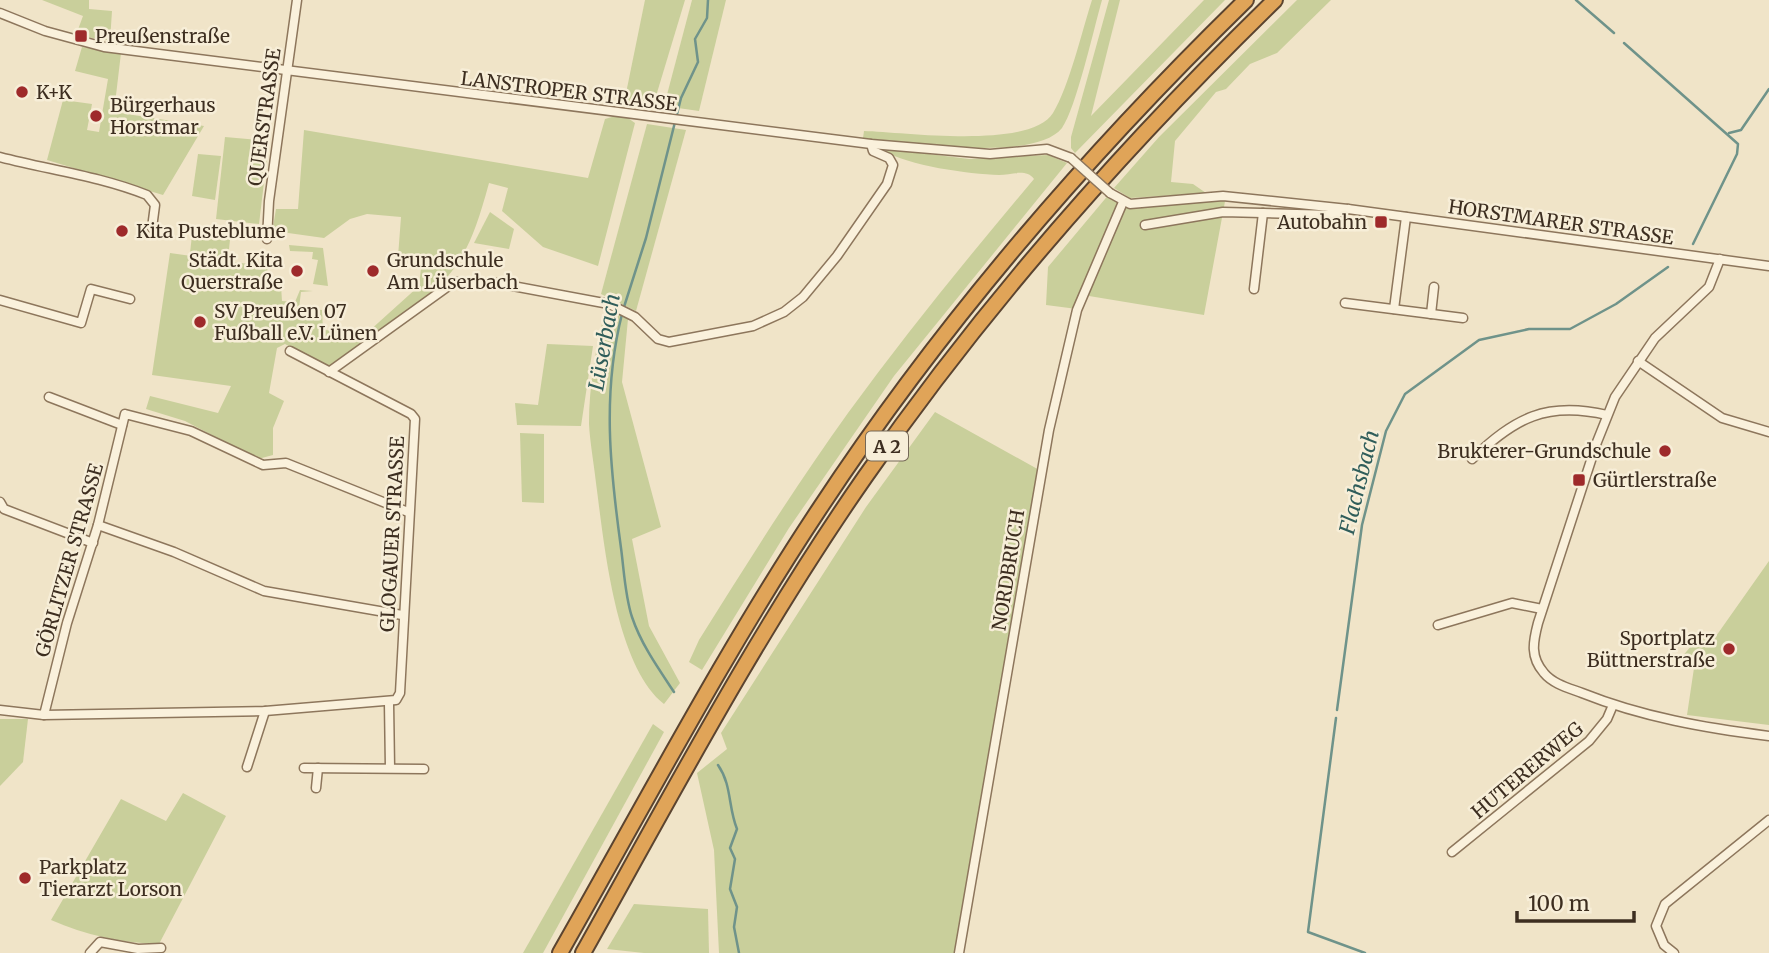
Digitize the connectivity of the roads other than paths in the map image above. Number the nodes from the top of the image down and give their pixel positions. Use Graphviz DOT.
graph roads {
  1 [pos="297,0"];
  2 [pos="1246,0"];
  3 [pos="1275,0"];
  4 [pos="0,13"];
  5 [pos="286,71"];
  6 [pos="871,144"];
  7 [pos="0,157"];
  8 [pos="1123,202"];
  9 [pos="1348,209"];
  10 [pos="1263,213"];
  11 [pos="1406,217"];
  12 [pos="1144,225"];
  13 [pos="152,228"];
  14 [pos="267,239"];
  15 [pos="1720,260"];
  16 [pos="1769,266"];
  17 [pos="1434,287"];
  18 [pos="1254,289"];
  19 [pos="130,299"];
  20 [pos="0,300"];
  21 [pos="1345,303"];
  22 [pos="1394,309"];
  23 [pos="1431,314"];
  24 [pos="1463,318"];
  25 [pos="290,351"];
  26 [pos="1638,361"];
  27 [pos="329,372"];
  28 [pos="48,397"];
  29 [pos="1607,415"];
  30 [pos="122,425"];
  31 [pos="1769,432"];
  32 [pos="1472,458"];
  33 [pos="0,502"];
  34 [pos="408,512"];
  35 [pos="98,526"];
  36 [pos="93,543"];
  37 [pos="1542,609"];
  38 [pos="402,615"];
  39 [pos="1438,625"];
  40 [pos="389,703"];
  41 [pos="1613,705"];
  42 [pos="0,710"];
  43 [pos="265,711"];
  44 [pos="44,715"];
  45 [pos="1769,736"];
  46 [pos="247,767"];
  47 [pos="304,768"];
  48 [pos="318,768"];
  49 [pos="390,768"];
  50 [pos="424,769"];
  51 [pos="316,788"];
  52 [pos="1769,820"];
  53 [pos="1452,852"];
  54 [pos="161,948"];
  55 [pos="90,953"];
  56 [pos="560,953"];
  57 [pos="583,953"];
  58 [pos="959,953"];
  59 [pos="1674,953"];
  1 -- 5 [label="street, QUERSTRASSE"];
  2 -- 56 [label="highway, A 2"];
  3 -- 57 [label="highway, A 2"];
  4 -- 5 [label="street, LANSTROPER STRASSE"];
  5 -- 6 [label="street, LANSTROPER STRASSE"];
  5 -- 14 [label="street, QUERSTRASSE"];
  6 -- 8 [label="street, LANSTROPER STRASSE, bridge"];
  6 -- 27 [label="street"];
  7 -- 13 [label="street"];
  8 -- 9 [label="street, HORSTMARER STRASSE"];
  8 -- 58 [label="street, NORDBRUCH"];
  9 -- 10 [label="street, HORSTMARER STRASSE"];
  9 -- 11 [label="street, HORSTMARER STRASSE"];
  10 -- 12 [label="street, HORSTMARER STRASSE"];
  10 -- 18 [label="street"];
  11 -- 15 [label="street, HORSTMARER STRASSE"];
  11 -- 22 [label="street"];
  15 -- 16 [label="street, HORSTMARER STRASSE"];
  15 -- 26 [label="street"];
  17 -- 23 [label="street"];
  19 -- 20 [label="street"];
  21 -- 22 [label="street"];
  22 -- 23 [label="street"];
  23 -- 24 [label="street"];
  25 -- 27 [label="street, GLOGAUER STRASSE"];
  26 -- 29 [label="street"];
  26 -- 31 [label="street"];
  27 -- 34 [label="street, GLOGAUER STRASSE"];
  28 -- 30 [label="street"];
  29 -- 32 [label="street"];
  29 -- 37 [label="street"];
  30 -- 34 [label="street, GÖRLITZER STRASSE"];
  30 -- 35 [label="street, GÖRLITZER STRASSE"];
  33 -- 36 [label="street"];
  34 -- 38 [label="street, GLOGAUER STRASSE"];
  35 -- 36 [label="street, GÖRLITZER STRASSE"];
  35 -- 38 [label="street"];
  36 -- 44 [label="street, GÖRLITZER STRASSE"];
  37 -- 39 [label="street"];
  37 -- 41 [label="street"];
  38 -- 40 [label="street, GLOGAUER STRASSE"];
  40 -- 43 [label="street"];
  40 -- 49 [label="street"];
  41 -- 45 [label="street"];
  41 -- 53 [label="street, HUTERERWEG"];
  42 -- 44 [label="street"];
  43 -- 44 [label="street"];
  43 -- 46 [label="street"];
  47 -- 48 [label="street"];
  48 -- 49 [label="street"];
  48 -- 51 [label="street"];
  49 -- 50 [label="street"];
  52 -- 59 [label="street"];
  54 -- 55 [label="street"];
}
